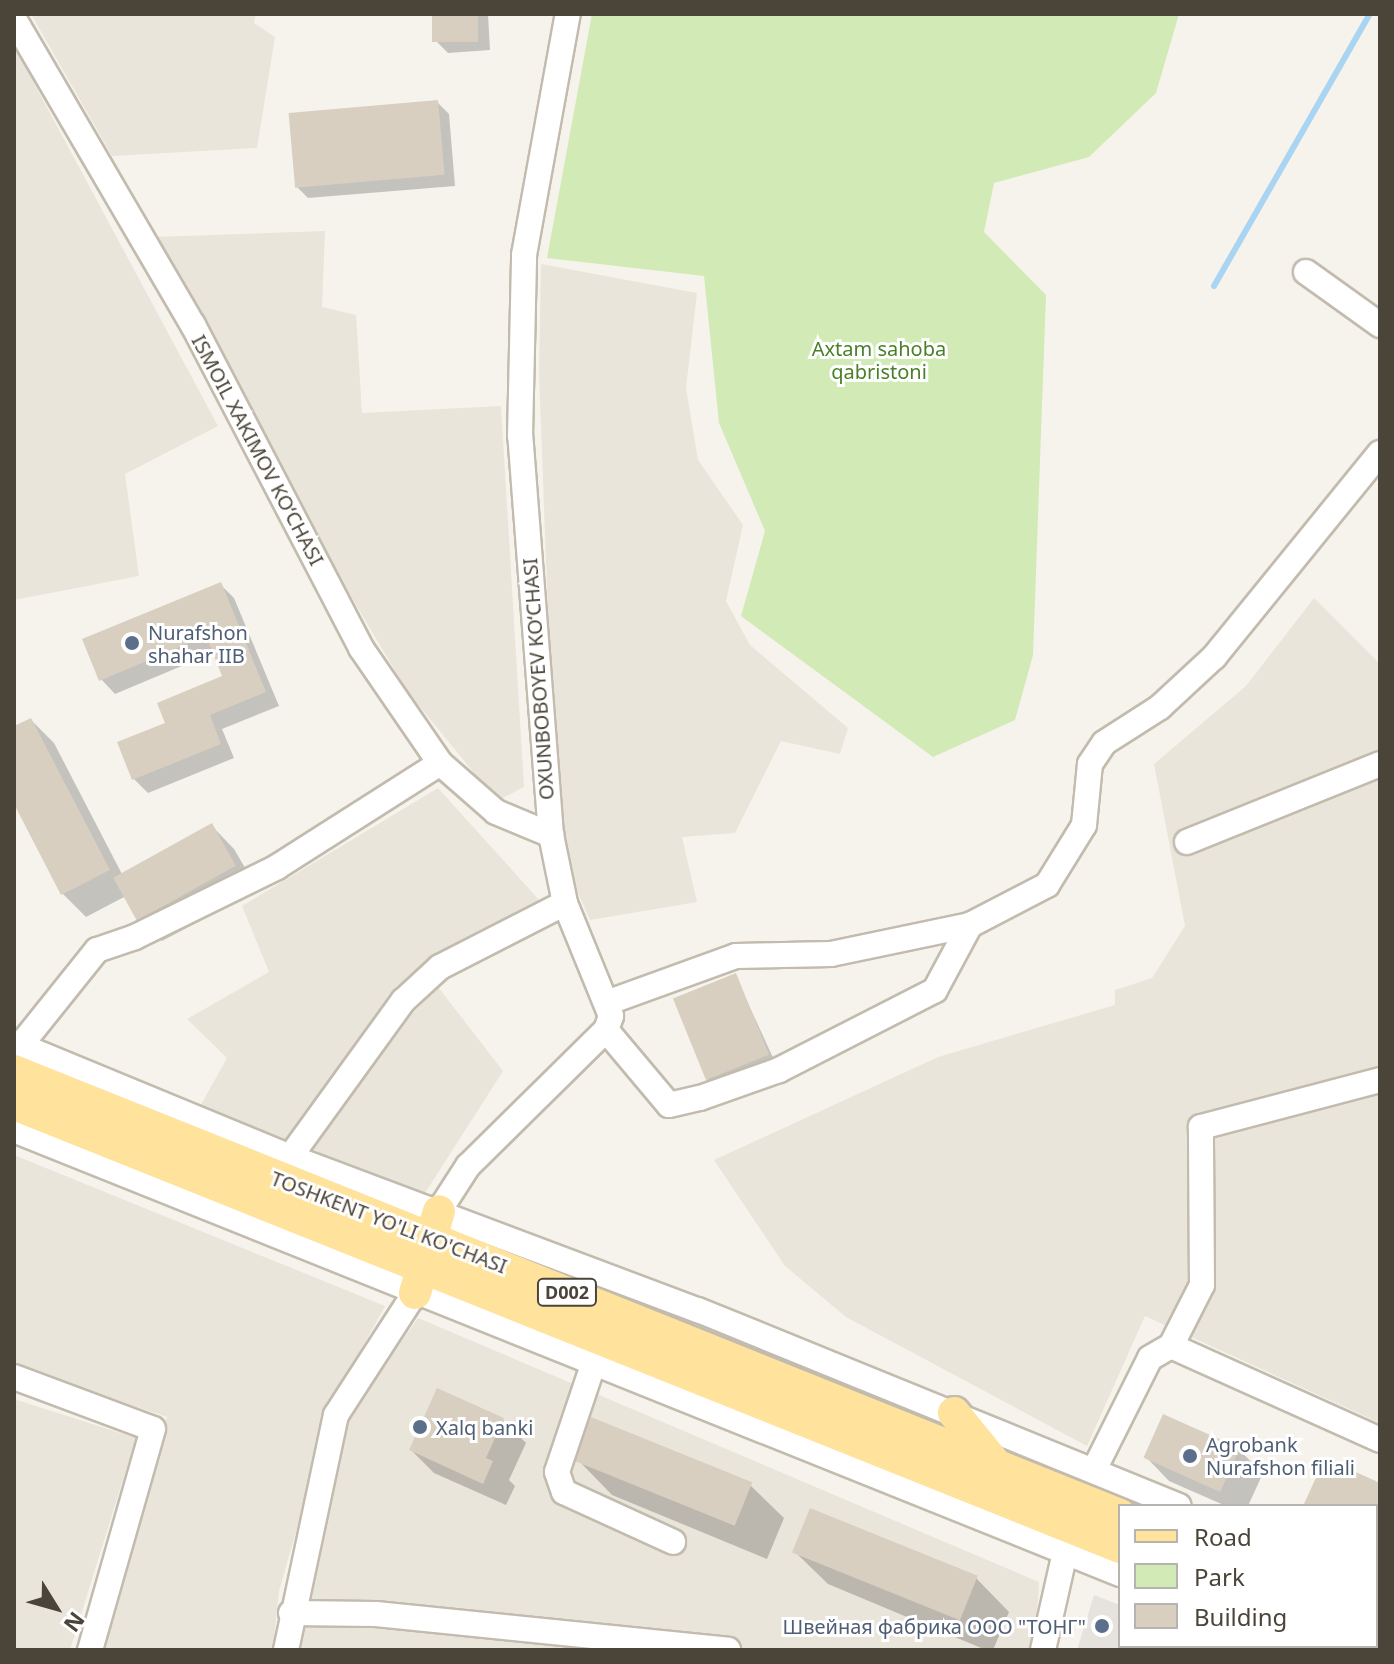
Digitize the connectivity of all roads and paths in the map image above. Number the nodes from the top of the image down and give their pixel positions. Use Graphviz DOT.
graph roads {
  1 [pos="568,14"];
  2 [pos="14,19"];
  3 [pos="1306,272"];
  4 [pos="1380,325"];
  5 [pos="1380,453"];
  6 [pos="440,763"];
  7 [pos="1380,764"];
  8 [pos="551,835"];
  9 [pos="1187,842"];
  10 [pos="565,903"];
  11 [pos="970,925"];
  12 [pos="609,1002"];
  13 [pos="606,1030"];
  14 [pos="16,1053"];
  15 [pos="1380,1080"];
  16 [pos="14,1104"];
  17 [pos="14,1130"];
  18 [pos="290,1157"];
  19 [pos="427,1252"];
  20 [pos="1171,1346"];
  21 [pos="594,1362"];
  22 [pos="14,1377"];
  23 [pos="954,1413"];
  24 [pos="1380,1440"];
  25 [pos="995,1463"];
  26 [pos="1094,1470"];
  27 [pos="951,1478"];
  28 [pos="1174,1504"];
  29 [pos="1118,1514"];
  30 [pos="981,1517"];
  31 [pos="673,1542"];
  32 [pos="1118,1546"];
  33 [pos="1065,1552"];
  34 [pos="1118,1573"];
  35 [pos="291,1613"];
  36 [pos="90,1650"];
  37 [pos="286,1650"];
  38 [pos="728,1650"];
  39 [pos="1043,1650"];
  1 -- 8 [label="street, OXUNBOBOYEV KO‘CHASI"];
  2 -- 6 [label="street, ISMOIL XAKIMOV KO‘CHASI"];
  3 -- 4 [label="street"];
  5 -- 11 [label="street"];
  6 -- 8 [label="street, ISMOIL XAKIMOV KO‘CHASI"];
  6 -- 14 [label="street"];
  7 -- 9 [label="street"];
  8 -- 10 [label="street, OXUNBOBOYEV KO‘CHASI"];
  10 -- 12 [label="street, OXUNBOBOYEV KO‘CHASI"];
  10 -- 18 [label="street"];
  11 -- 12 [label="street"];
  11 -- 13 [label="street"];
  12 -- 13 [label="street"];
  13 -- 19 [label="street"];
  14 -- 18 [label="street"];
  14 -- 19 [label="main road, TOSHKENT YO'LI KO'CHASI / D002"];
  15 -- 20 [label="street"];
  16 -- 19 [label="main road, TOSHKENT YO'LI KO'CHASI / D002"];
  17 -- 19 [label="street"];
  18 -- 19 [label="street"];
  19 -- 21 [label="street"];
  19 -- 23 [label="street"];
  19 -- 25 [label="main road, TOSHKENT YO'LI KO'CHASI / D002"];
  19 -- 27 [label="main road, TOSHKENT YO'LI KO'CHASI / D002"];
  19 -- 35 [label="street"];
  20 -- 24 [label="street"];
  20 -- 26 [label="street"];
  21 -- 30 [label="street"];
  21 -- 31 [label="street"];
  22 -- 36 [label="street"];
  23 -- 25 [label="main road"];
  23 -- 26 [label="street"];
  25 -- 29 [label="main road, TOSHKENT YO'LI KO'CHASI / D002"];
  26 -- 28 [label="street"];
  27 -- 30 [label="main road"];
  27 -- 32 [label="main road, TOSHKENT YO'LI KO'CHASI / D002"];
  30 -- 33 [label="street"];
  33 -- 34 [label="street"];
  33 -- 39 [label="street"];
  35 -- 37 [label="street"];
  35 -- 38 [label="street"];
}
